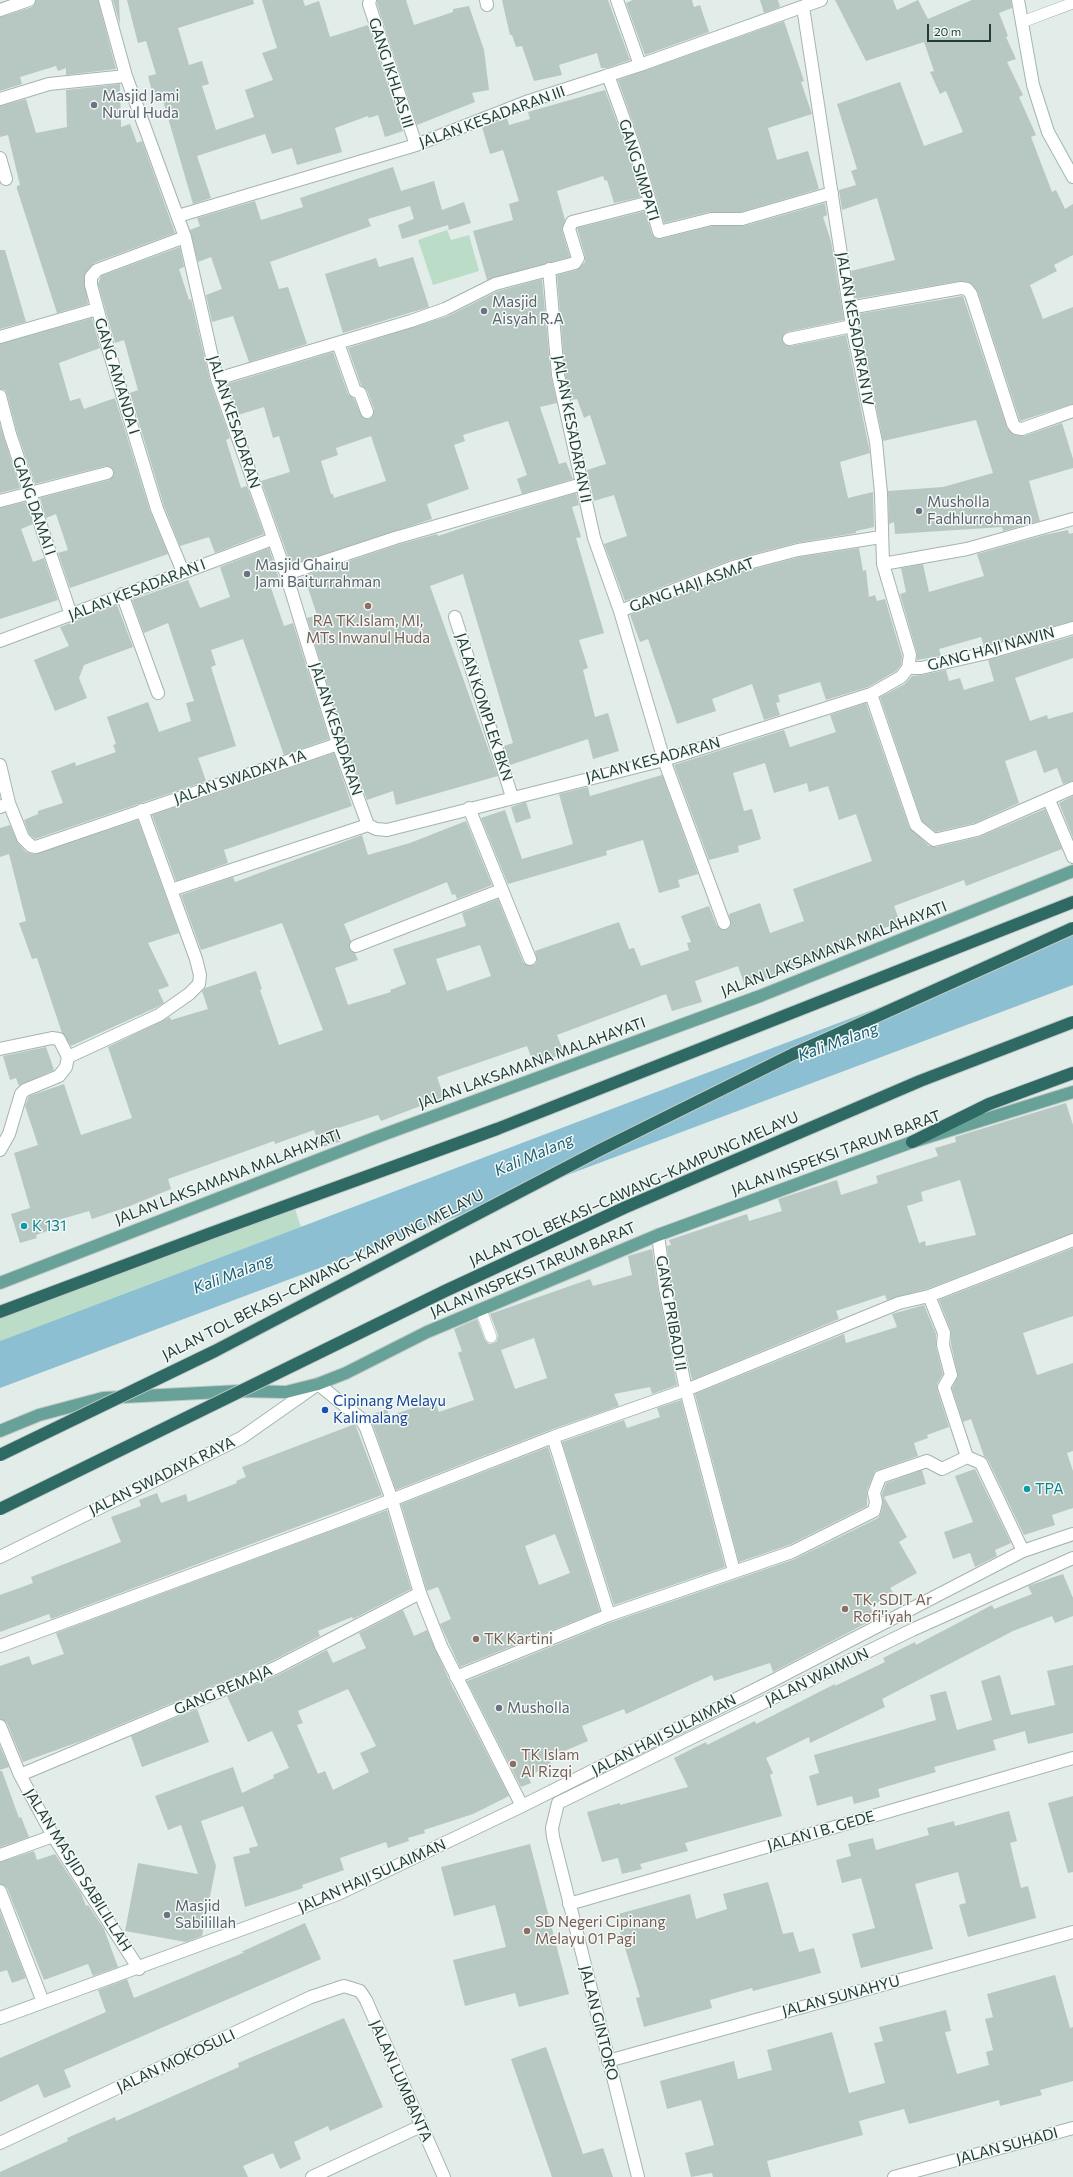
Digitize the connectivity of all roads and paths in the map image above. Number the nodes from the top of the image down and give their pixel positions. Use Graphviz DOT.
graph roads {
  1 [pos="29,0"];
  2 [pos="105,0"];
  3 [pos="370,0"];
  4 [pos="617,0"];
  5 [pos="821,0"];
  6 [pos="1018,0"];
  7 [pos="1073,3"];
  8 [pos="803,7"];
  9 [pos="0,10"];
  10 [pos="1022,22"];
  11 [pos="640,64"];
  12 [pos="608,75"];
  13 [pos="126,76"];
  14 [pos="0,99"];
  15 [pos="416,145"];
  16 [pos="0,158"];
  17 [pos="1073,177"];
  18 [pos="6,179"];
  19 [pos="832,193"];
  20 [pos="650,202"];
  21 [pos="178,216"];
  22 [pos="186,237"];
  23 [pos="549,269"];
  24 [pos="849,308"];
  25 [pos="97,309"];
  26 [pos="852,326"];
  27 [pos="0,337"];
  28 [pos="789,339"];
  29 [pos="338,343"];
  30 [pos="217,379"];
  31 [pos="0,396"];
  32 [pos="1073,411"];
  33 [pos="367,412"];
  34 [pos="107,473"];
  35 [pos="582,484"];
  36 [pos="29,493"];
  37 [pos="0,501"];
  38 [pos="1073,519"];
  39 [pos="881,537"];
  40 [pos="273,539"];
  41 [pos="883,564"];
  42 [pos="183,572"];
  43 [pos="286,574"];
  44 [pos="122,594"];
  45 [pos="620,611"];
  46 [pos="71,615"];
  47 [pos="455,617"];
  48 [pos="1073,628"];
  49 [pos="0,641"];
  50 [pos="908,668"];
  51 [pos="158,694"];
  52 [pos="871,694"];
  53 [pos="338,744"];
  54 [pos="664,760"];
  55 [pos="0,765"];
  56 [pos="1073,788"];
  57 [pos="512,797"];
  58 [pos="1049,800"];
  59 [pos="5,805"];
  60 [pos="470,808"];
  61 [pos="142,810"];
  62 [pos="368,825"];
  63 [pos="1073,857"];
  64 [pos="1073,871"];
  65 [pos="171,890"];
  66 [pos="501,890"];
  67 [pos="1073,902"];
  68 [pos="724,923"];
  69 [pos="1073,928"];
  70 [pos="356,946"];
  71 [pos="530,959"];
  72 [pos="1073,1022"];
  73 [pos="0,1049"];
  74 [pos="68,1057"];
  75 [pos="1073,1073"];
  76 [pos="1073,1092"];
  77 [pos="912,1142"];
  78 [pos="0,1150"];
  79 [pos="658,1235"];
  80 [pos="1073,1240"];
  81 [pos="0,1282"];
  82 [pos="929,1296"];
  83 [pos="481,1310"];
  84 [pos="0,1312"];
  85 [pos="491,1337"];
  86 [pos="318,1384"];
  87 [pos="686,1390"];
  88 [pos="0,1431"];
  89 [pos="553,1437"];
  90 [pos="0,1455"];
  91 [pos="967,1457"];
  92 [pos="392,1500"];
  93 [pos="0,1510"];
  94 [pos="1073,1534"];
  95 [pos="1023,1551"];
  96 [pos="0,1557"];
  97 [pos="1073,1558"];
  98 [pos="734,1571"];
  99 [pos="420,1593"];
  100 [pos="609,1615"];
  101 [pos="0,1646"];
  102 [pos="456,1677"];
  103 [pos="0,1726"];
  104 [pos="1073,1758"];
  105 [pos="20,1775"];
  106 [pos="522,1806"];
  107 [pos="555,1822"];
  108 [pos="53,1836"];
  109 [pos="0,1855"];
  110 [pos="0,1891"];
  111 [pos="569,1904"];
  112 [pos="1073,1932"];
  113 [pos="139,1969"];
  114 [pos="354,1988"];
  115 [pos="43,2002"];
  116 [pos="0,2018"];
  117 [pos="608,2061"];
  118 [pos="421,2126"];
  119 [pos="1073,2128"];
  120 [pos="0,2143"];
  121 [pos="312,2177"];
  122 [pos="444,2177"];
  123 [pos="638,2177"];
  124 [pos="894,2177"];
  1 -- 9 [label="street"];
  2 -- 13 [label="street, JALAN KESADARAN"];
  3 -- 15 [label="street, GANG IKHLAS III"];
  4 -- 11 [label="street"];
  5 -- 8 [label="street"];
  6 -- 10 [label="street"];
  7 -- 10 [label="lane"];
  8 -- 11 [label="street, JALAN KESADARAN III"];
  8 -- 19 [label="street, JALAN KESADARAN IV"];
  10 -- 17 [label="street"];
  11 -- 12 [label="street, JALAN KESADARAN III"];
  12 -- 15 [label="street, JALAN KESADARAN III"];
  12 -- 20 [label="street, GANG SIMPATI"];
  13 -- 14 [label="street"];
  13 -- 21 [label="street, JALAN KESADARAN"];
  15 -- 21 [label="street, JALAN KESADARAN III"];
  16 -- 18 [label="street"];
  19 -- 20 [label="street, GANG SIMPATI"];
  19 -- 24 [label="street, JALAN KESADARAN IV"];
  20 -- 23 [label="street"];
  21 -- 22 [label="street, JALAN KESADARAN"];
  22 -- 25 [label="street, GANG AMANDA I"];
  22 -- 30 [label="street, JALAN KESADARAN"];
  23 -- 29 [label="street"];
  23 -- 35 [label="street, JALAN KESADARAN II"];
  24 -- 26 [label="street, JALAN KESADARAN IV"];
  24 -- 32 [label="street"];
  25 -- 27 [label="street"];
  25 -- 42 [label="street, GANG AMANDA I"];
  26 -- 28 [label="street"];
  26 -- 39 [label="street, JALAN KESADARAN IV"];
  29 -- 30 [label="street"];
  29 -- 33 [label="street"];
  30 -- 40 [label="street, JALAN KESADARAN"];
  31 -- 36 [label="street, GANG DAMAI I"];
  34 -- 36 [label="street"];
  35 -- 43 [label="street"];
  35 -- 45 [label="street, JALAN KESADARAN II"];
  36 -- 37 [label="street"];
  36 -- 46 [label="street, GANG DAMAI I"];
  38 -- 41 [label="street"];
  39 -- 41 [label="street, JALAN KESADARAN IV"];
  39 -- 45 [label="street, GANG HAJI ASMAT"];
  40 -- 42 [label="street, JALAN KESADARAN I"];
  40 -- 43 [label="street, JALAN KESADARAN"];
  41 -- 50 [label="street, JALAN KESADARAN IV"];
  42 -- 44 [label="street, JALAN KESADARAN I"];
  43 -- 53 [label="street, JALAN KESADARAN"];
  44 -- 46 [label="street, JALAN KESADARAN I"];
  44 -- 51 [label="street"];
  45 -- 54 [label="street, JALAN KESADARAN II"];
  46 -- 49 [label="street, JALAN KESADARAN I"];
  47 -- 57 [label="street, JALAN KOMPLEK BKN"];
  48 -- 50 [label="street, GANG HAJI NAWIN"];
  50 -- 52 [label="street, JALAN KESADARAN"];
  52 -- 54 [label="street, JALAN KESADARAN"];
  52 -- 58 [label="street"];
  53 -- 61 [label="street, JALAN SWADAYA 1A"];
  53 -- 62 [label="street, JALAN KESADARAN"];
  54 -- 57 [label="street, JALAN KESADARAN"];
  54 -- 68 [label="street, JALAN KESADARAN II"];
  55 -- 59 [label="street"];
  56 -- 58 [label="street"];
  57 -- 60 [label="street, JALAN KESADARAN"];
  58 -- 63 [label="street"];
  59 -- 61 [label="street, JALAN SWADAYA 1A"];
  60 -- 62 [label="street, JALAN KESADARAN"];
  60 -- 66 [label="street"];
  61 -- 65 [label="street"];
  62 -- 65 [label="street"];
  64 -- 81 [label="main road, JALAN LAKSAMANA MALAHAYATI"];
  65 -- 74 [label="street"];
  66 -- 70 [label="street"];
  66 -- 71 [label="street"];
  67 -- 84 [label="highway"];
  69 -- 90 [label="highway, JALAN TOL BEKASI–CAWANG–KAMPUNG MELAYU, bridge"];
  72 -- 93 [label="highway, JALAN TOL BEKASI–CAWANG–KAMPUNG MELAYU, bridge"];
  73 -- 74 [label="street"];
  74 -- 78 [label="street"];
  75 -- 77 [label="highway"];
  76 -- 77 [label="main road, JALAN INSPEKSI TARUM BARAT"];
  77 -- 79 [label="main road, JALAN INSPEKSI TARUM BARAT"];
  79 -- 83 [label="main road, JALAN INSPEKSI TARUM BARAT"];
  79 -- 87 [label="street, GANG PRIBADI II"];
  80 -- 82 [label="street"];
  82 -- 87 [label="street"];
  82 -- 91 [label="street"];
  83 -- 85 [label="lane"];
  83 -- 86 [label="main road, JALAN INSPEKSI TARUM BARAT"];
  86 -- 88 [label="main road, JALAN INSPEKSI TARUM BARAT"];
  86 -- 92 [label="street"];
  86 -- 96 [label="street, JALAN SWADAYA RAYA"];
  87 -- 89 [label="street"];
  87 -- 98 [label="street, GANG PRIBADI II"];
  89 -- 92 [label="street"];
  89 -- 100 [label="street"];
  91 -- 95 [label="street"];
  91 -- 98 [label="street"];
  92 -- 99 [label="street"];
  92 -- 101 [label="street"];
  94 -- 95 [label="street, JALAN HAJI SULAIMAN"];
  95 -- 106 [label="street, JALAN HAJI SULAIMAN"];
  97 -- 107 [label="street, JALAN WAIMUN"];
  98 -- 100 [label="street"];
  99 -- 102 [label="street"];
  99 -- 105 [label="street, GANG REMAJA"];
  100 -- 102 [label="street"];
  102 -- 106 [label="street"];
  103 -- 105 [label="street, JALAN MASJID SABILILLAH"];
  104 -- 111 [label="street, JALAN I B. GEDE"];
  105 -- 108 [label="street, JALAN MASJID SABILILLAH"];
  106 -- 113 [label="street, JALAN HAJI SULAIMAN"];
  107 -- 111 [label="street, JALAN GINTORO"];
  108 -- 109 [label="street"];
  108 -- 113 [label="street, JALAN MASJID SABILILLAH"];
  110 -- 115 [label="street"];
  111 -- 117 [label="street, JALAN GINTORO"];
  112 -- 117 [label="street, JALAN SUNAHYU"];
  113 -- 115 [label="street, JALAN HAJI SULAIMAN"];
  114 -- 118 [label="street, JALAN LUMBANTA"];
  114 -- 120 [label="street, JALAN MOKOSULI"];
  115 -- 116 [label="street, JALAN HAJI SULAIMAN"];
  117 -- 123 [label="street, JALAN GINTORO"];
  118 -- 121 [label="street"];
  118 -- 122 [label="street, JALAN LUMBANTA"];
  119 -- 124 [label="street, JALAN SUHADI"];
}
